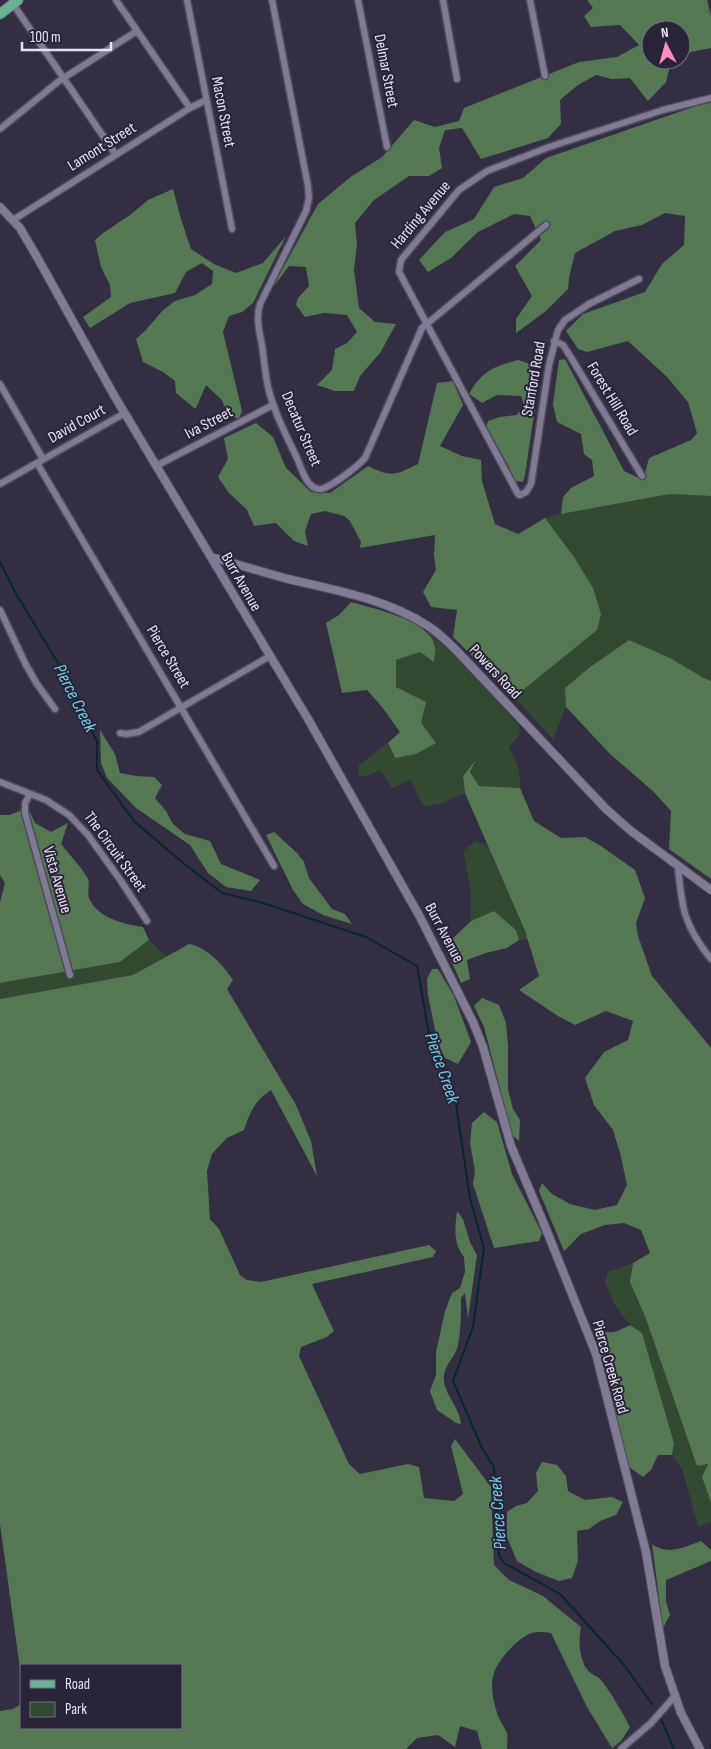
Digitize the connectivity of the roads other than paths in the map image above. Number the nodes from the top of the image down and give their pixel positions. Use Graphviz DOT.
graph roads {
  1 [pos="116,0"];
  2 [pos="187,0"];
  3 [pos="272,0"];
  4 [pos="358,0"];
  5 [pos="443,0"];
  6 [pos="530,0"];
  7 [pos="16,2"];
  8 [pos="0,14"];
  9 [pos="137,31"];
  10 [pos="544,76"];
  11 [pos="63,78"];
  12 [pos="456,79"];
  13 [pos="711,98"];
  14 [pos="206,100"];
  15 [pos="190,108"];
  16 [pos="0,130"];
  17 [pos="387,147"];
  18 [pos="116,155"];
  19 [pos="0,207"];
  20 [pos="12,220"];
  21 [pos="546,225"];
  22 [pos="232,229"];
  23 [pos="639,279"];
  24 [pos="428,323"];
  25 [pos="554,341"];
  26 [pos="0,384"];
  27 [pos="273,405"];
  28 [pos="125,413"];
  29 [pos="40,461"];
  30 [pos="156,466"];
  31 [pos="642,476"];
  32 [pos="0,484"];
  33 [pos="520,495"];
  34 [pos="211,557"];
  35 [pos="0,610"];
  36 [pos="270,656"];
  37 [pos="181,706"];
  38 [pos="55,709"];
  39 [pos="120,733"];
  40 [pos="0,782"];
  41 [pos="30,794"];
  42 [pos="274,866"];
  43 [pos="678,867"];
  44 [pos="711,890"];
  45 [pos="146,921"];
  46 [pos="711,960"];
  47 [pos="70,975"];
  48 [pos="451,976"];
  49 [pos="675,1696"];
  50 [pos="621,1749"];
  51 [pos="700,1749"];
  1 -- 9 [label="street"];
  2 -- 14 [label="street, Macon Street"];
  3 -- 27 [label="street, Decatur Street"];
  4 -- 17 [label="street, Delmar Street"];
  5 -- 12 [label="street"];
  6 -- 10 [label="street"];
  7 -- 8 [label="main road"];
  7 -- 11 [label="street"];
  9 -- 11 [label="street"];
  9 -- 15 [label="street"];
  11 -- 16 [label="street"];
  11 -- 18 [label="street"];
  13 -- 24 [label="street, Harding Avenue"];
  14 -- 15 [label="street, Lamont Street"];
  14 -- 22 [label="street, Macon Street"];
  15 -- 18 [label="street, Lamont Street"];
  18 -- 20 [label="street, Lamont Street"];
  19 -- 20 [label="street, Burr Avenue"];
  20 -- 28 [label="street, Burr Avenue"];
  21 -- 24 [label="street, Decatur Street"];
  23 -- 25 [label="street, Stanford Road"];
  24 -- 27 [label="street, Decatur Street"];
  24 -- 33 [label="street, Harding Avenue"];
  25 -- 31 [label="street, Forest Hill Road"];
  25 -- 33 [label="street, Stanford Road"];
  26 -- 29 [label="street, Pierce Street"];
  27 -- 30 [label="street, Iva Street"];
  28 -- 29 [label="street, David Court"];
  28 -- 30 [label="street, Burr Avenue"];
  29 -- 32 [label="street, David Court"];
  29 -- 37 [label="street, Pierce Street"];
  30 -- 34 [label="street, Burr Avenue"];
  34 -- 36 [label="street, Burr Avenue"];
  34 -- 43 [label="street, Powers Road"];
  35 -- 38 [label="street"];
  36 -- 37 [label="street"];
  36 -- 48 [label="street, Burr Avenue"];
  37 -- 39 [label="street"];
  37 -- 42 [label="street, Pierce Street"];
  40 -- 41 [label="street, The Circuit Street"];
  41 -- 45 [label="street, The Circuit Street"];
  41 -- 47 [label="street, Vista Avenue"];
  43 -- 44 [label="street, Powers Road"];
  43 -- 46 [label="street"];
  48 -- 49 [label="street, Pierce Creek Road"];
  49 -- 50 [label="street"];
  49 -- 51 [label="street, Pierce Creek Road"];
}
